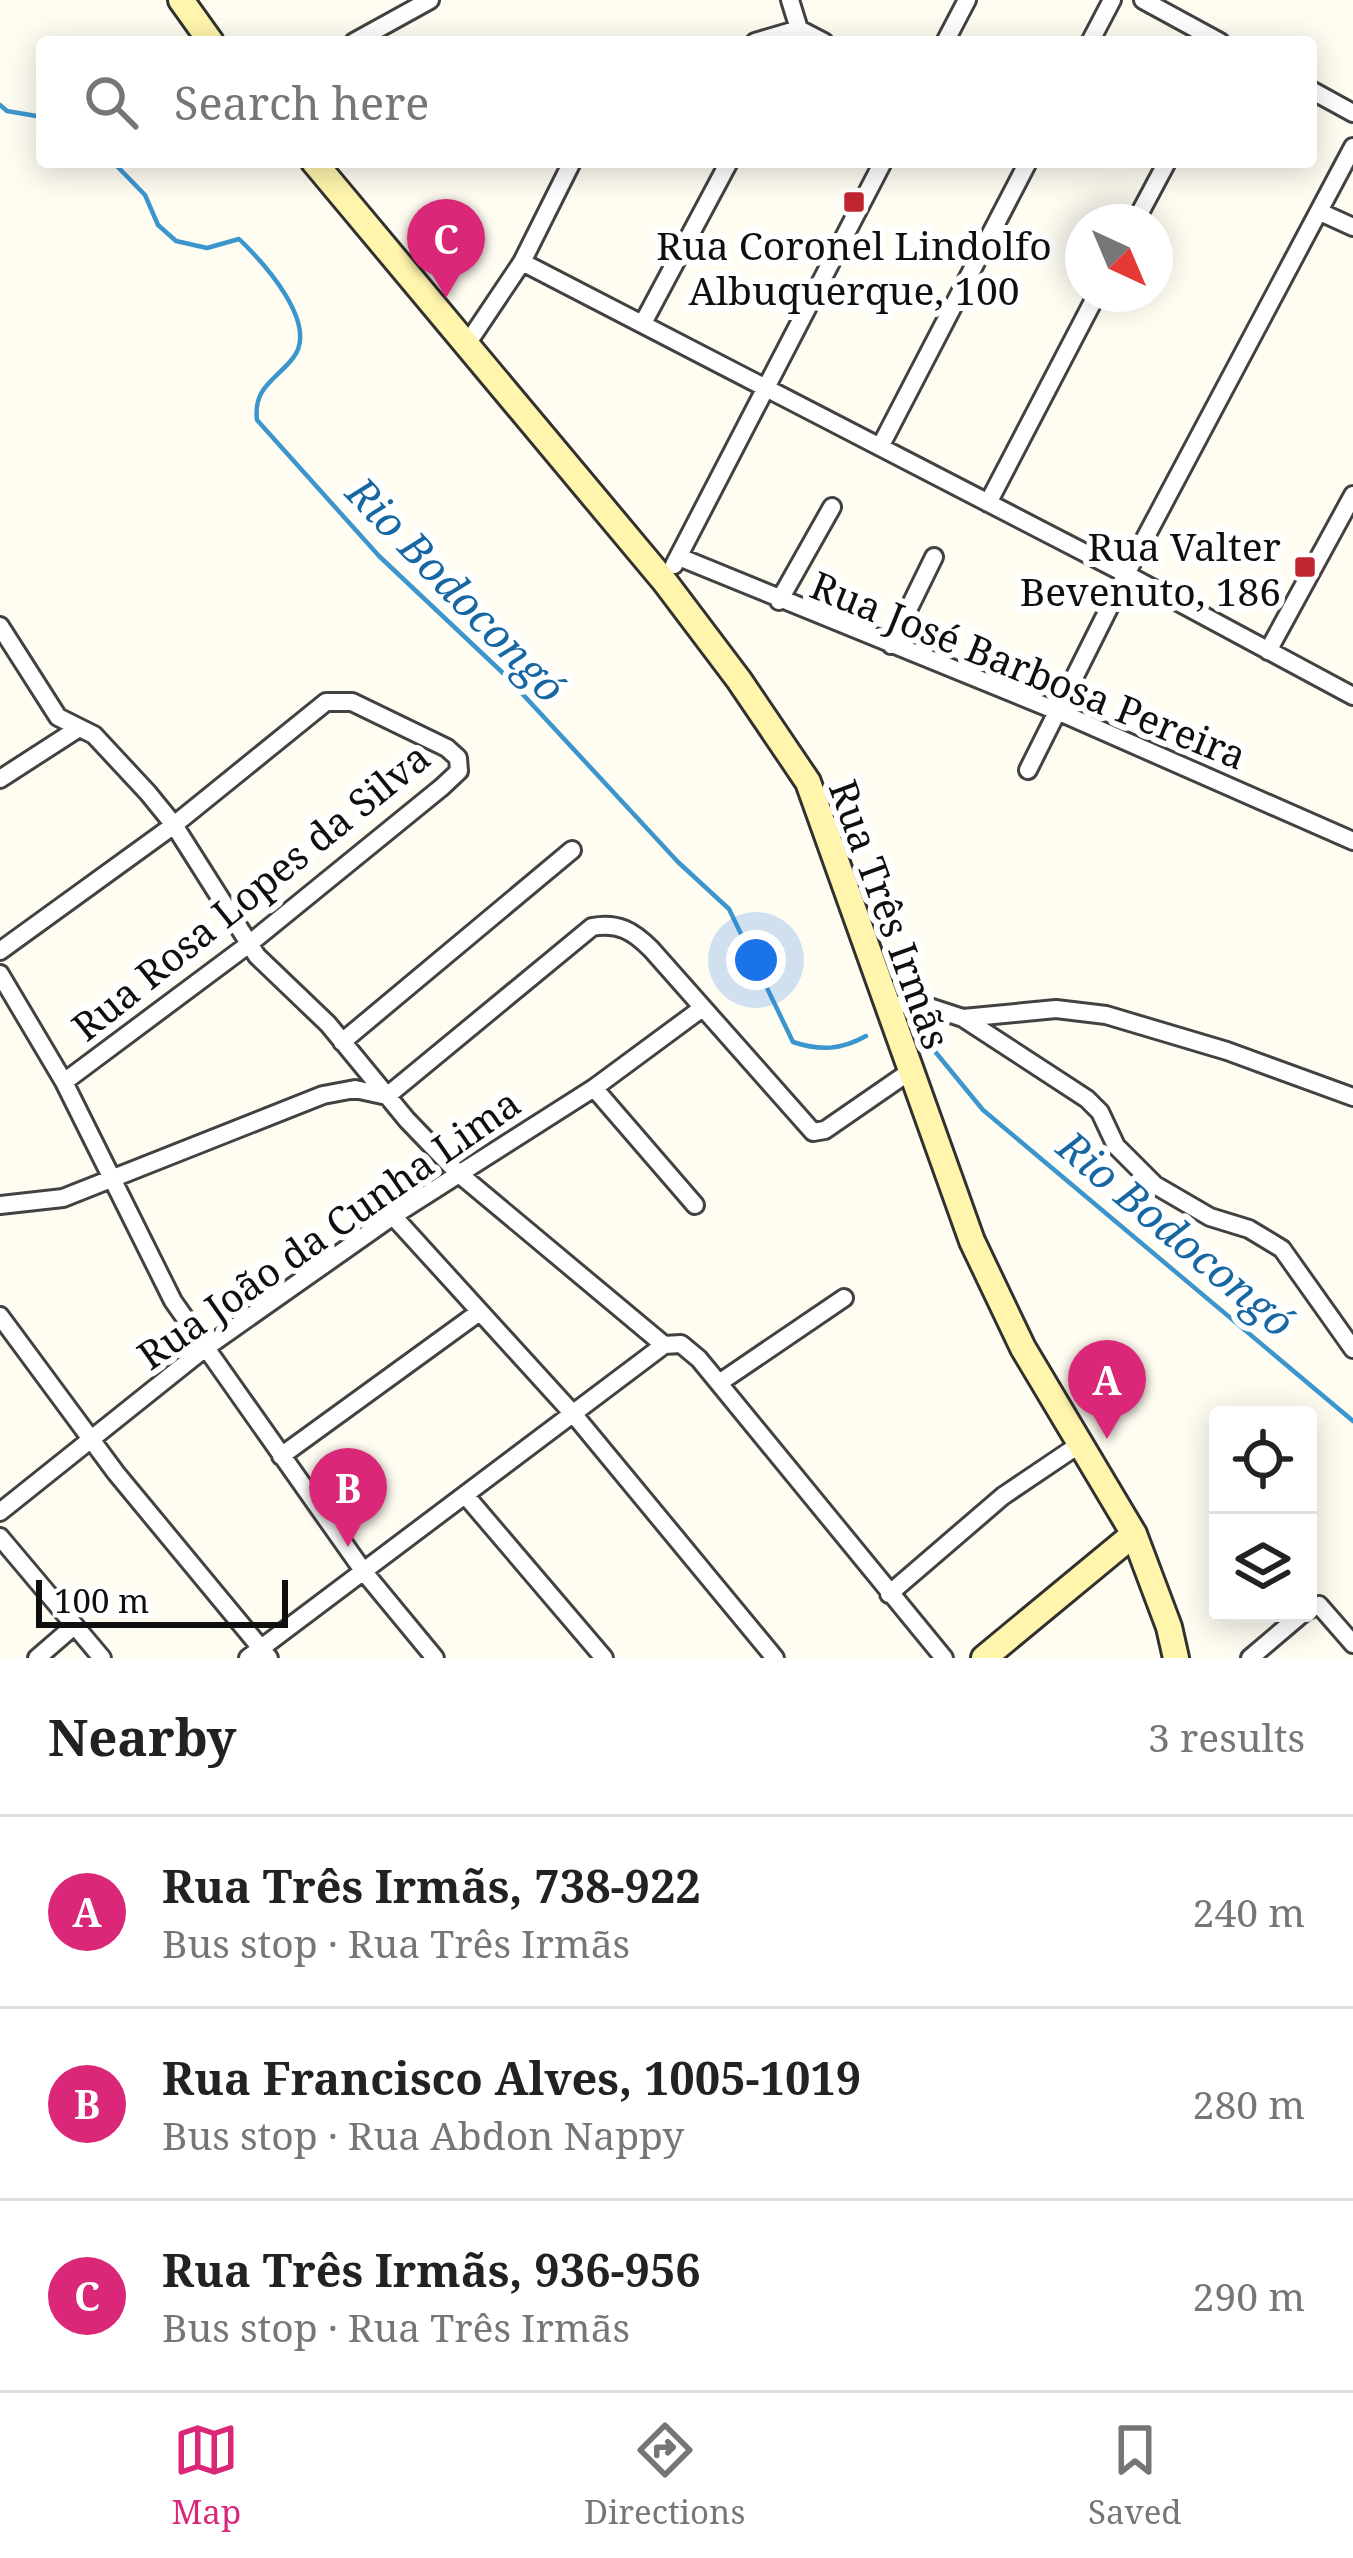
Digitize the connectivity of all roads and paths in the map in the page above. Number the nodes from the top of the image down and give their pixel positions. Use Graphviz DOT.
graph roads {
  1 [pos="182,0"];
  2 [pos="430,0"];
  3 [pos="790,0"];
  4 [pos="967,0"];
  5 [pos="1112,0"];
  6 [pos="1143,0"];
  7 [pos="207,36"];
  8 [pos="364,36"];
  9 [pos="796,36"];
  10 [pos="948,36"];
  11 [pos="1093,36"];
  12 [pos="1209,36"];
  13 [pos="1317,93"];
  14 [pos="1353,113"];
  15 [pos="1353,147"];
  16 [pos="319,168"];
  17 [pos="569,168"];
  18 [pos="726,168"];
  19 [pos="880,168"];
  20 [pos="1025,168"];
  21 [pos="1164,168"];
  22 [pos="1145,204"];
  23 [pos="1320,212"];
  24 [pos="1353,227"];
  25 [pos="522,262"];
  26 [pos="1088,312"];
  27 [pos="644,323"];
  28 [pos="467,344"];
  29 [pos="766,388"];
  30 [pos="880,447"];
  31 [pos="1353,495"];
  32 [pos="988,503"];
  33 [pos="832,507"];
  34 [pos="934,556"];
  35 [pos="679,557"];
  36 [pos="1126,574"];
  37 [pos="665,582"];
  38 [pos="778,601"];
  39 [pos="0,626"];
  40 [pos="891,645"];
  41 [pos="1268,651"];
  42 [pos="1353,696"];
  43 [pos="1057,711"];
  44 [pos="79,728"];
  45 [pos="1028,770"];
  46 [pos="0,778"];
  47 [pos="174,825"];
  48 [pos="1353,842"];
  49 [pos="572,850"];
  50 [pos="249,944"];
  51 [pos="0,951"];
  52 [pos="0,974"];
  53 [pos="886,1008"];
  54 [pos="701,1009"];
  55 [pos="963,1018"];
  56 [pos="342,1042"];
  57 [pos="909,1072"];
  58 [pos="64,1082"];
  59 [pos="594,1088"];
  60 [pos="387,1096"];
  61 [pos="1353,1097"];
  62 [pos="458,1173"];
  63 [pos="111,1177"];
  64 [pos="0,1205"];
  65 [pos="695,1205"];
  66 [pos="393,1216"];
  67 [pos="844,1298"];
  68 [pos="478,1312"];
  69 [pos="0,1316"];
  70 [pos="664,1345"];
  71 [pos="204,1349"];
  72 [pos="1353,1349"];
  73 [pos="719,1383"];
  74 [pos="575,1416"];
  75 [pos="90,1437"];
  76 [pos="1080,1444"];
  77 [pos="280,1456"];
  78 [pos="466,1496"];
  79 [pos="0,1511"];
  80 [pos="1134,1534"];
  81 [pos="0,1537"];
  82 [pos="364,1572"];
  83 [pos="889,1594"];
  84 [pos="1317,1606"];
  85 [pos="1293,1622"];
  86 [pos="74,1626"];
  87 [pos="1353,1644"];
  88 [pos="259,1655"];
  89 [pos="37,1658"];
  90 [pos="102,1658"];
  91 [pos="436,1658"];
  92 [pos="604,1658"];
  93 [pos="776,1658"];
  94 [pos="944,1658"];
  95 [pos="984,1658"];
  96 [pos="1176,1658"];
  97 [pos="1250,1658"];
  1 -- 7 [label="street"];
  2 -- 8 [label="street"];
  3 -- 9 [label="street"];
  4 -- 10 [label="street"];
  5 -- 11 [label="street"];
  6 -- 12 [label="street"];
  13 -- 14 [label="street"];
  15 -- 23 [label="street"];
  16 -- 28 [label="street, Rua Três Irmãs"];
  17 -- 25 [label="street"];
  18 -- 27 [label="street"];
  19 -- 29 [label="street"];
  20 -- 30 [label="street"];
  21 -- 22 [label="street"];
  23 -- 24 [label="street"];
  23 -- 36 [label="street"];
  25 -- 27 [label="street"];
  25 -- 28 [label="street"];
  26 -- 32 [label="street"];
  27 -- 29 [label="street"];
  28 -- 37 [label="street, Rua Três Irmãs"];
  29 -- 30 [label="street"];
  29 -- 35 [label="street"];
  30 -- 32 [label="street"];
  31 -- 41 [label="street"];
  32 -- 36 [label="street"];
  33 -- 38 [label="street"];
  34 -- 40 [label="street"];
  35 -- 37 [label="street"];
  35 -- 38 [label="street, Rua José Barbosa Pereira"];
  36 -- 41 [label="street"];
  36 -- 43 [label="street"];
  37 -- 53 [label="street, Rua Três Irmãs"];
  38 -- 40 [label="street, Rua José Barbosa Pereira"];
  39 -- 44 [label="street"];
  40 -- 43 [label="street, Rua José Barbosa Pereira"];
  41 -- 42 [label="street"];
  43 -- 45 [label="street"];
  43 -- 48 [label="street, Rua José Barbosa Pereira"];
  44 -- 46 [label="street"];
  44 -- 47 [label="street"];
  47 -- 50 [label="street"];
  47 -- 50 [label="street, Rua Rosa Lopes da Silva"];
  47 -- 51 [label="street"];
  49 -- 56 [label="street"];
  50 -- 56 [label="street"];
  50 -- 58 [label="street, Rua Rosa Lopes da Silva"];
  52 -- 58 [label="street"];
  53 -- 55 [label="street"];
  53 -- 57 [label="street, Rua Três Irmãs"];
  54 -- 57 [label="street"];
  54 -- 59 [label="street, Rua João da Cunha Lima"];
  54 -- 60 [label="street"];
  55 -- 61 [label="street"];
  55 -- 72 [label="street"];
  56 -- 60 [label="street"];
  57 -- 76 [label="street, Rua Três Irmãs"];
  58 -- 63 [label="street"];
  59 -- 62 [label="street, Rua João da Cunha Lima"];
  59 -- 65 [label="street"];
  60 -- 62 [label="street"];
  60 -- 63 [label="street"];
  62 -- 66 [label="street, Rua João da Cunha Lima"];
  62 -- 70 [label="street"];
  63 -- 64 [label="street"];
  63 -- 71 [label="street"];
  66 -- 68 [label="street"];
  66 -- 71 [label="street, Rua João da Cunha Lima"];
  67 -- 73 [label="street"];
  68 -- 74 [label="street"];
  68 -- 77 [label="street"];
  69 -- 75 [label="street"];
  70 -- 73 [label="street"];
  70 -- 74 [label="street"];
  71 -- 75 [label="street, Rua João da Cunha Lima"];
  71 -- 77 [label="street"];
  73 -- 83 [label="street"];
  74 -- 78 [label="street"];
  74 -- 93 [label="street"];
  75 -- 79 [label="street, Rua João da Cunha Lima"];
  75 -- 88 [label="street"];
  76 -- 80 [label="street, Rua Três Irmãs"];
  76 -- 83 [label="street"];
  77 -- 82 [label="street"];
  78 -- 82 [label="street"];
  78 -- 92 [label="street"];
  80 -- 95 [label="street"];
  80 -- 96 [label="street, Rua Três Irmãs"];
  81 -- 86 [label="street"];
  82 -- 88 [label="street"];
  82 -- 91 [label="street"];
  83 -- 94 [label="street"];
  84 -- 87 [label="street"];
  85 -- 97 [label="street"];
  86 -- 89 [label="street"];
  86 -- 90 [label="street"];
}
